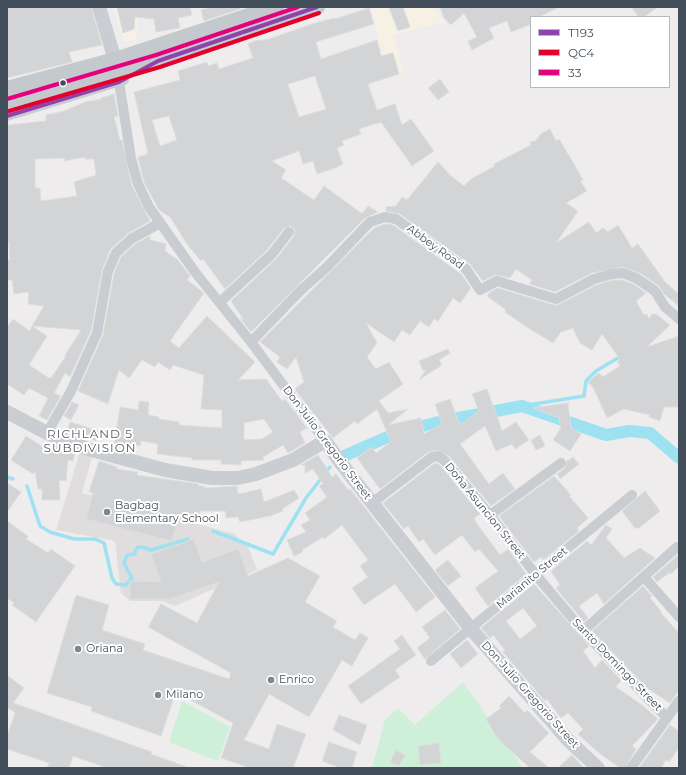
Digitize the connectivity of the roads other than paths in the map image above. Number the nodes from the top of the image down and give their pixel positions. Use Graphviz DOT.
graph roads {
  1 [pos="99,7"];
  2 [pos="276,7"];
  3 [pos="317,7"];
  4 [pos="115,60"];
  5 [pos="158,61"];
  6 [pos="119,82"];
  7 [pos="7,89"];
  8 [pos="7,105"];
  9 [pos="7,116"];
  10 [pos="160,223"];
  11 [pos="289,232"];
  12 [pos="220,302"];
  13 [pos="679,319"];
  14 [pos="252,342"];
  15 [pos="7,412"];
  16 [pos="47,433"];
  17 [pos="325,440"];
  18 [pos="561,463"];
  19 [pos="632,495"];
  20 [pos="372,503"];
  21 [pos="490,515"];
  22 [pos="677,548"];
  23 [pos="536,575"];
  24 [pos="645,578"];
  25 [pos="679,617"];
  26 [pos="471,629"];
  27 [pos="582,631"];
  28 [pos="431,661"];
  29 [pos="679,701"];
  30 [pos="667,718"];
  31 [pos="598,768"];
  32 [pos="631,768"];
  1 -- 4 [label="street"];
  2 -- 4 [label="main road"];
  3 -- 5 [label="main road"];
  4 -- 7 [label="main road"];
  5 -- 6 [label="street"];
  5 -- 8 [label="main road"];
  6 -- 9 [label="street"];
  6 -- 10 [label="street, Don Julio Gregorio Street"];
  10 -- 12 [label="street, Don Julio Gregorio Street"];
  10 -- 16 [label="street"];
  11 -- 12 [label="street"];
  12 -- 14 [label="street, Don Julio Gregorio Street"];
  13 -- 14 [label="street, Abbey Road"];
  14 -- 17 [label="street, Don Julio Gregorio Street"];
  15 -- 16 [label="street"];
  16 -- 17 [label="street"];
  17 -- 20 [label="street, Don Julio Gregorio Street"];
  18 -- 21 [label="street"];
  19 -- 23 [label="street, Marianito Street"];
  20 -- 21 [label="street, Doña Asuncion Street"];
  20 -- 26 [label="street, Don Julio Gregorio Street"];
  21 -- 23 [label="street, Doña Asuncion Street"];
  22 -- 24 [label="street"];
  23 -- 26 [label="street, Marianito Street"];
  23 -- 27 [label="street, Santo Domingo Street"];
  24 -- 25 [label="street"];
  24 -- 27 [label="street"];
  26 -- 28 [label="street, Marianito Street"];
  26 -- 31 [label="street, Don Julio Gregorio Street"];
  27 -- 30 [label="street, Santo Domingo Street"];
  29 -- 30 [label="street"];
  30 -- 32 [label="street"];
}
